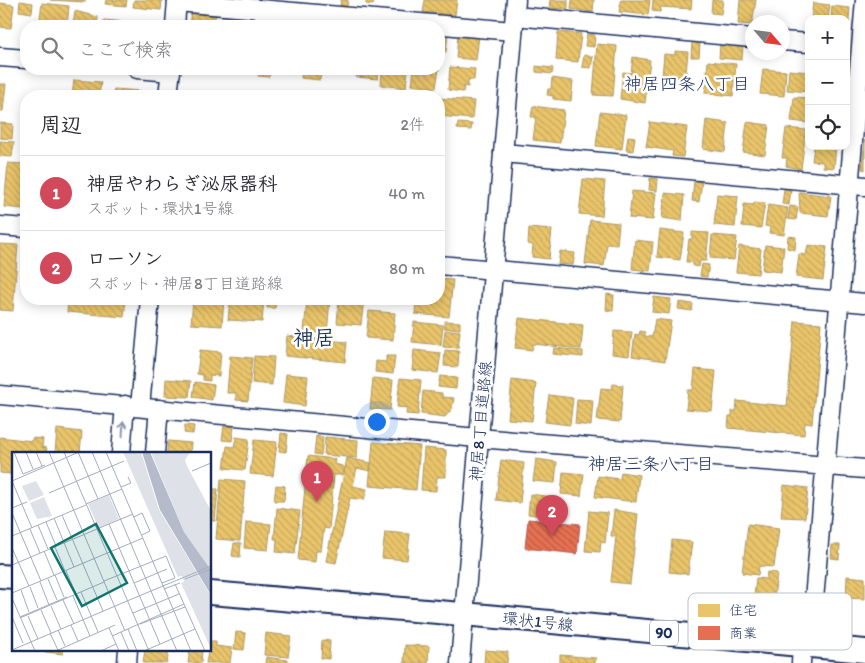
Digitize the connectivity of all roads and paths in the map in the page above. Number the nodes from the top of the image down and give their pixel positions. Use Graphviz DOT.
graph roads {
  1 [pos="865,0"];
  2 [pos="177,1"];
  3 [pos="515,15"];
  4 [pos="175,20"];
  5 [pos="745,37"];
  6 [pos="790,42"];
  7 [pos="805,43"];
  8 [pos="853,47"];
  9 [pos="0,57"];
  10 [pos="20,59"];
  11 [pos="170,75"];
  12 [pos="862,77"];
  13 [pos="169,90"];
  14 [pos="503,153"];
  15 [pos="857,185"];
  16 [pos="0,226"];
  17 [pos="20,228"];
  18 [pos="445,266"];
  19 [pos="493,270"];
  20 [pos="840,301"];
  21 [pos="865,303"];
  22 [pos="149,305"];
  23 [pos="0,395"];
  24 [pos="133,406"];
  25 [pos="159,409"];
  26 [pos="478,438"];
  27 [pos="121,452"];
  28 [pos="155,452"];
  29 [pos="826,466"];
  30 [pos="865,469"];
  31 [pos="211,593"];
  32 [pos="811,593"];
  33 [pos="463,614"];
  34 [pos="688,639"];
  35 [pos="128,650"];
  36 [pos="786,650"];
  37 [pos="804,652"];
  38 [pos="865,652"];
  39 [pos="127,663"];
  40 [pos="460,663"];
  1 -- 8 [label="street"];
  2 -- 3 [label="street"];
  2 -- 4 [label="street"];
  3 -- 5 [label="street"];
  3 -- 14 [label="street, 神居8丁目道路線"];
  6 -- 7 [label="street"];
  8 -- 12 [label="street"];
  9 -- 10 [label="street"];
  11 -- 13 [label="street"];
  12 -- 15 [label="street"];
  14 -- 15 [label="street"];
  14 -- 19 [label="street, 神居8丁目道路線"];
  15 -- 20 [label="street"];
  16 -- 17 [label="street"];
  18 -- 19 [label="street"];
  19 -- 20 [label="street"];
  19 -- 26 [label="street, 神居8丁目道路線"];
  20 -- 21 [label="street"];
  20 -- 29 [label="street"];
  22 -- 24 [label="street"];
  23 -- 24 [label="street"];
  24 -- 25 [label="street"];
  27 -- 24 [label="street, one-way"];
  25 -- 26 [label="street"];
  25 -- 28 [label="street"];
  26 -- 29 [label="street"];
  26 -- 33 [label="street, 神居8丁目道路線"];
  29 -- 30 [label="street"];
  29 -- 32 [label="street"];
  31 -- 33 [label="main road, 環状1号線 / 90"];
  33 -- 34 [label="main road, 環状1号線 / 90"];
  33 -- 40 [label="street, 神居8丁目道路線"];
  35 -- 39 [label="street"];
  36 -- 37 [label="main road, 環状1号線 / 90"];
  37 -- 38 [label="main road, 環状1号線 / 90"];
}
